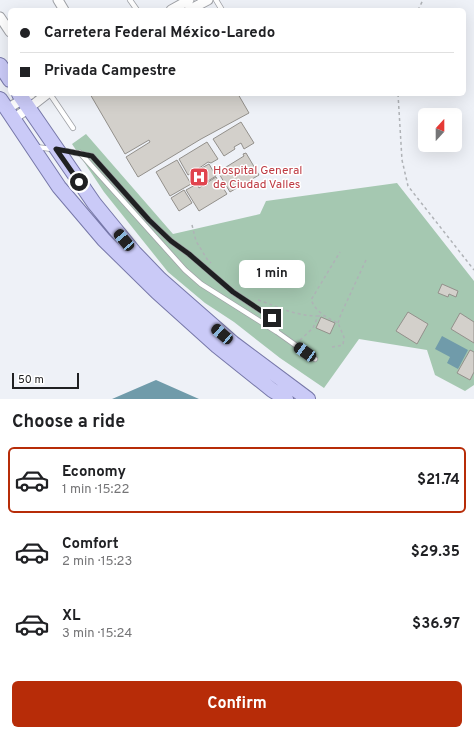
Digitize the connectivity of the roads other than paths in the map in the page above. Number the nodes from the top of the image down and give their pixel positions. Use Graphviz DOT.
graph roads {
  1 [pos="189,0"];
  2 [pos="208,0"];
  3 [pos="175,8"];
  4 [pos="193,8"];
  5 [pos="0,17"];
  6 [pos="8,29"];
  7 [pos="0,65"];
  8 [pos="8,77"];
  9 [pos="39,96"];
  10 [pos="50,96"];
  11 [pos="25,99"];
  12 [pos="7,109"];
  13 [pos="73,128"];
  14 [pos="32,146"];
  15 [pos="56,149"];
  16 [pos="80,153"];
  17 [pos="277,332"];
  18 [pos="315,359"];
  19 [pos="286,399"];
  20 [pos="308,399"];
  1 -- 3 [label="street"];
  2 -- 4 [label="street"];
  5 -- 6 [label="street"];
  7 -- 8 [label="main road"];
  9 -- 11 [label="street"];
  10 -- 13 [label="lane"];
  11 -- 12 [label="street"];
  11 -- 15 [label="main road"];
  12 -- 14 [label="main road"];
  14 -- 15 [label="lane"];
  14 -- 19 [label="main road"];
  15 -- 16 [label="lane"];
  15 -- 20 [label="main road"];
  16 -- 17 [label="lane"];
  16 -- 17 [label="lane"];
  17 -- 18 [label="lane"];
}
